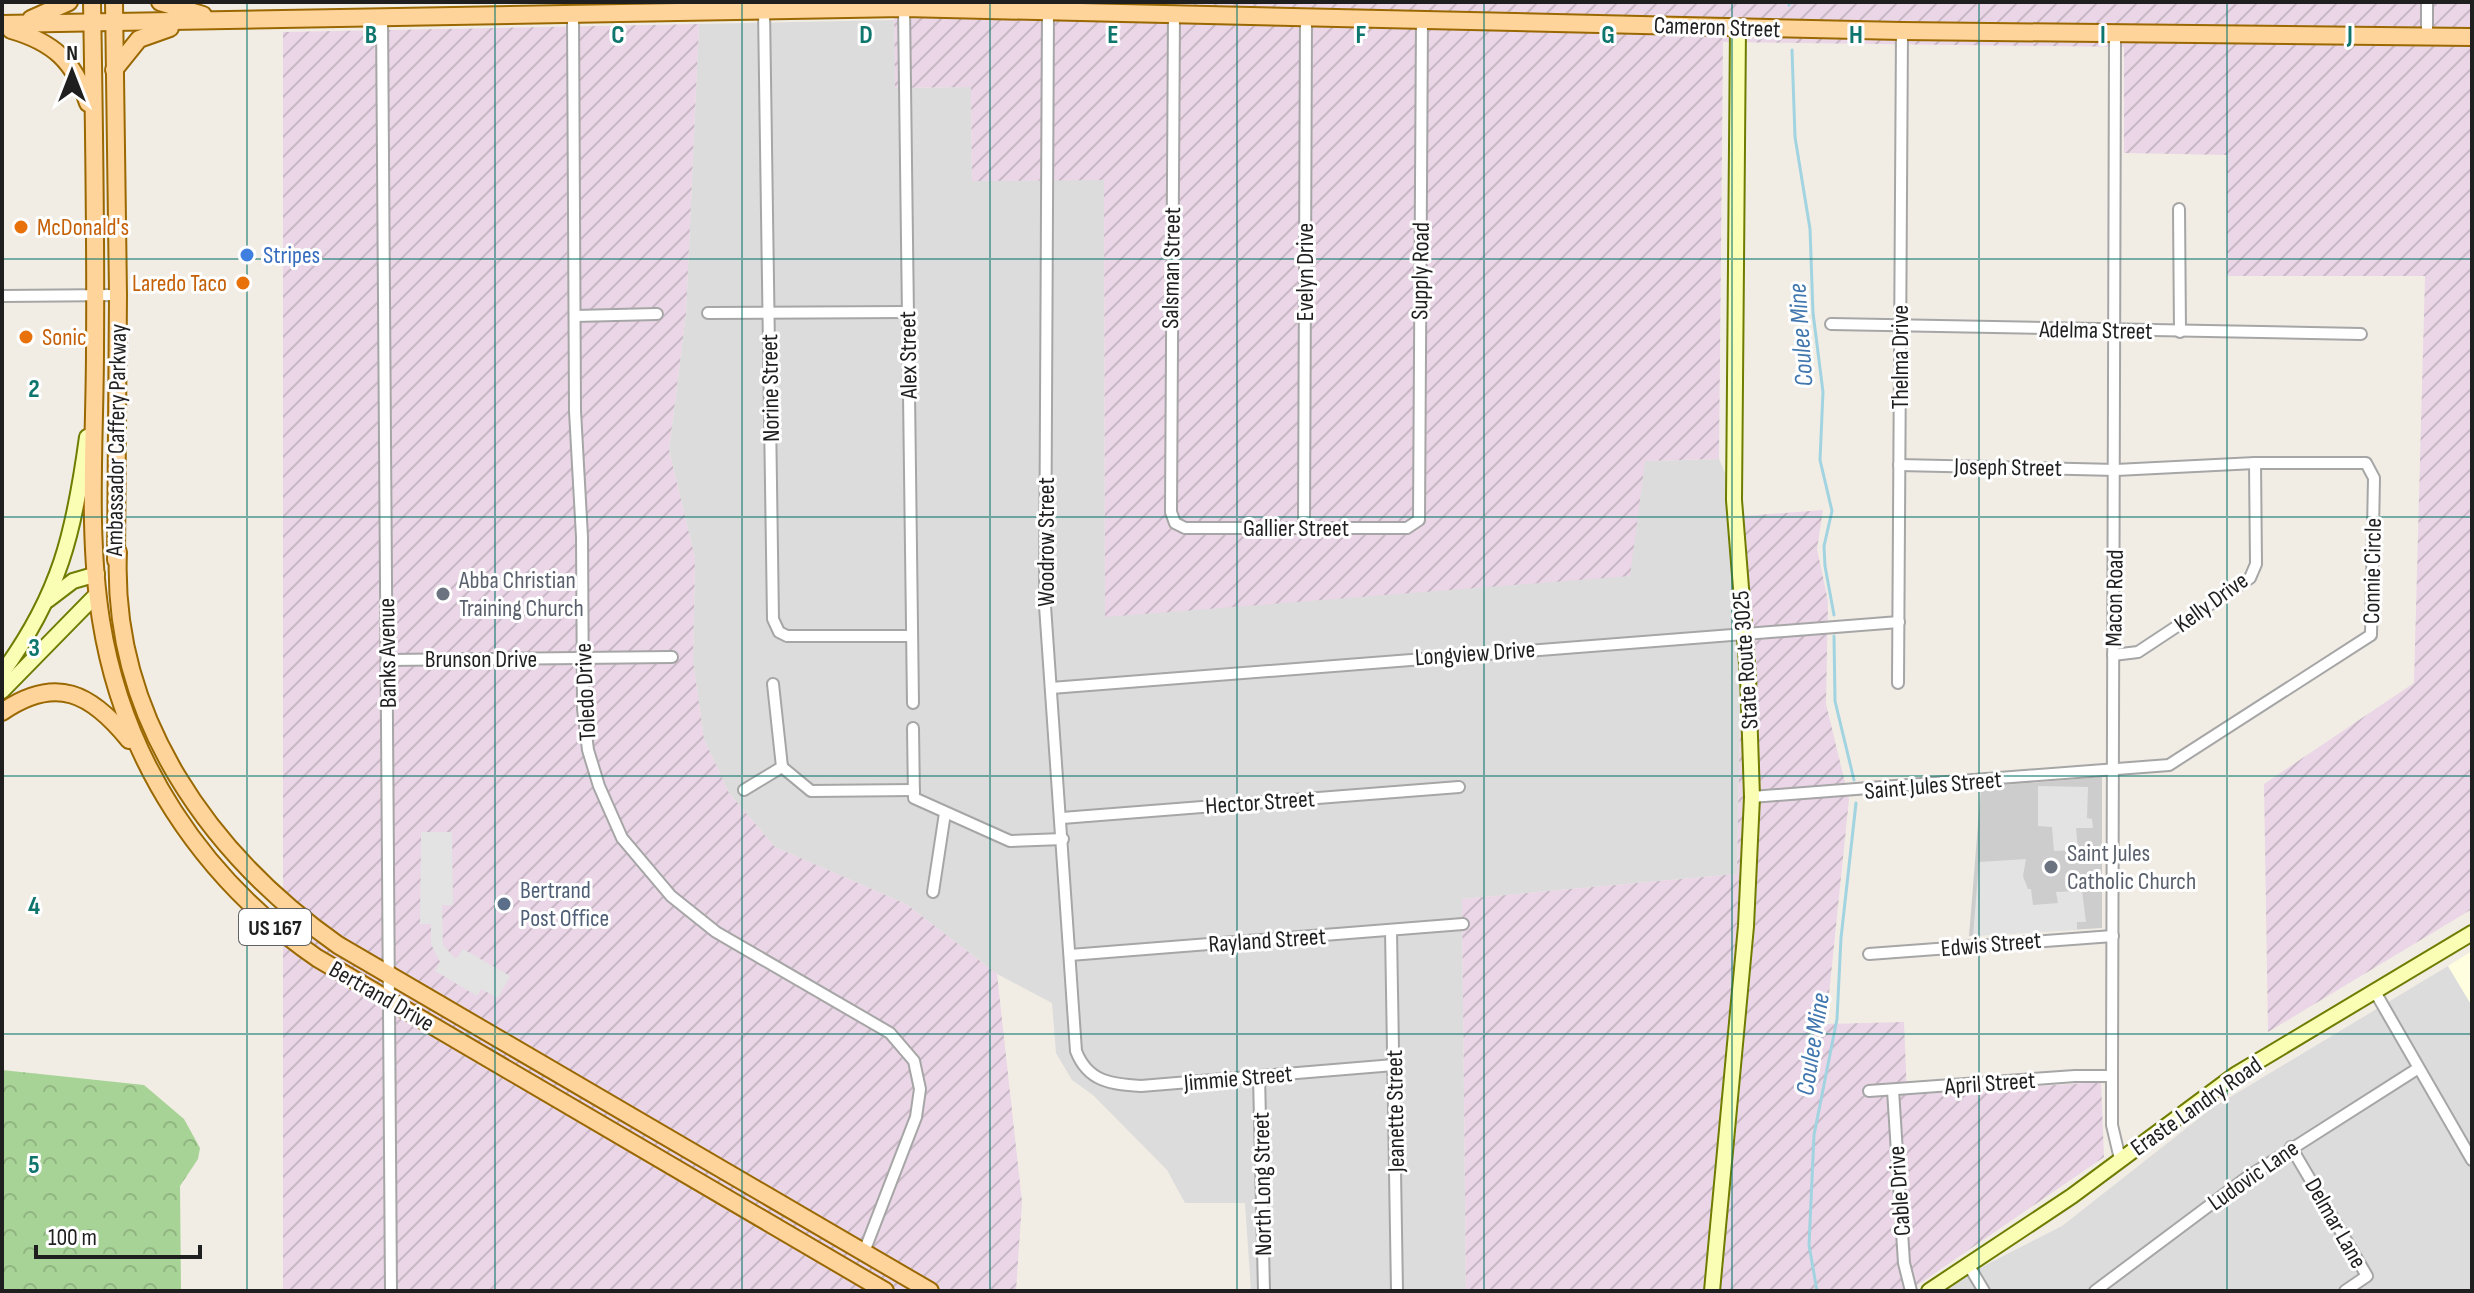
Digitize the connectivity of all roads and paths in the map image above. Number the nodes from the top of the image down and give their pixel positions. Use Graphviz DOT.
graph roads {
  1 [pos="69,2"];
  2 [pos="92,2"];
  3 [pos="114,2"];
  4 [pos="160,2"];
  5 [pos="2427,2"];
  6 [pos="1005,5"];
  7 [pos="904,8"];
  8 [pos="1048,9"];
  9 [pos="764,10"];
  10 [pos="1174,12"];
  11 [pos="573,14"];
  12 [pos="382,16"];
  13 [pos="1306,16"];
  14 [pos="1422,18"];
  15 [pos="224,20"];
  16 [pos="191,22"];
  17 [pos="93,23"];
  18 [pos="113,23"];
  19 [pos="4,25"];
  20 [pos="1738,28"];
  21 [pos="1902,31"];
  22 [pos="2115,35"];
  23 [pos="2427,37"];
  24 [pos="2472,37"];
  25 [pos="113,71"];
  26 [pos="92,113"];
  27 [pos="2179,209"];
  28 [pos="118,295"];
  29 [pos="2,296"];
  30 [pos="96,296"];
  31 [pos="768,312"];
  32 [pos="908,312"];
  33 [pos="708,313"];
  34 [pos="657,314"];
  35 [pos="575,316"];
  36 [pos="1831,324"];
  37 [pos="1900,325"];
  38 [pos="2115,330"];
  39 [pos="2180,332"];
  40 [pos="2361,334"];
  41 [pos="95,381"];
  42 [pos="2255,463"];
  43 [pos="1899,465"];
  44 [pos="2116,470"];
  45 [pos="1175,523"];
  46 [pos="1417,523"];
  47 [pos="1304,528"];
  48 [pos="109,576"];
  49 [pos="98,593"];
  50 [pos="46,601"];
  51 [pos="1899,622"];
  52 [pos="1743,633"];
  53 [pos="911,636"];
  54 [pos="2113,655"];
  55 [pos="672,657"];
  56 [pos="582,659"];
  57 [pos="387,660"];
  58 [pos="2,673"];
  59 [pos="1898,683"];
  60 [pos="773,684"];
  61 [pos="1051,688"];
  62 [pos="2,691"];
  63 [pos="913,703"];
  64 [pos="2,712"];
  65 [pos="913,728"];
  66 [pos="142,755"];
  67 [pos="782,767"];
  68 [pos="2113,770"];
  69 [pos="1459,787"];
  70 [pos="744,790"];
  71 [pos="914,790"];
  72 [pos="1752,797"];
  73 [pos="945,813"];
  74 [pos="1062,818"];
  75 [pos="1063,839"];
  76 [pos="933,892"];
  77 [pos="1463,924"];
  78 [pos="1391,930"];
  79 [pos="2472,933"];
  80 [pos="2113,936"];
  81 [pos="1869,954"];
  82 [pos="1070,955"];
  83 [pos="390,975"];
  84 [pos="2374,990"];
  85 [pos="390,1001"];
  86 [pos="1394,1065"];
  87 [pos="2417,1069"];
  88 [pos="1086,1071"];
  89 [pos="1259,1076"];
  90 [pos="2112,1076"];
  91 [pos="1893,1090"];
  92 [pos="1869,1091"];
  93 [pos="2291,1147"];
  94 [pos="2120,1159"];
  95 [pos="2472,1160"];
  96 [pos="864,1252"];
  97 [pos="1969,1266"];
  98 [pos="391,1291"];
  99 [pos="885,1291"];
  100 [pos="930,1291"];
  101 [pos="1264,1291"];
  102 [pos="1397,1291"];
  103 [pos="1712,1291"];
  104 [pos="1911,1291"];
  105 [pos="1929,1291"];
  106 [pos="1984,1291"];
  107 [pos="2095,1291"];
  108 [pos="2345,1291"];
  1 -- 19 [label="main road"];
  2 -- 17 [label="main road, Ambassador Caffery Parkway / US 167"];
  3 -- 18 [label="main road, Ambassador Caffery Parkway"];
  4 -- 15 [label="main road"];
  5 -- 23 [label="street"];
  6 -- 7 [label="main road, Cameron Street"];
  6 -- 8 [label="main road, Cameron Street"];
  7 -- 9 [label="main road, Cameron Street"];
  7 -- 32 [label="street, Alex Street"];
  8 -- 10 [label="main road, Cameron Street"];
  8 -- 61 [label="street, Woodrow Street"];
  9 -- 11 [label="main road, Cameron Street"];
  9 -- 31 [label="street, Norine Street"];
  10 -- 13 [label="main road, Cameron Street"];
  10 -- 45 [label="street, Salsman Street"];
  11 -- 12 [label="main road, Cameron Street"];
  11 -- 35 [label="street, Toledo Drive"];
  12 -- 15 [label="main road, Cameron Street"];
  12 -- 57 [label="street, Banks Avenue"];
  13 -- 14 [label="main road, Cameron Street"];
  13 -- 47 [label="street, Evelyn Drive"];
  14 -- 20 [label="main road, Cameron Street"];
  14 -- 46 [label="street, Supply Road"];
  15 -- 16 [label="main road, Cameron Street"];
  16 -- 18 [label="main road, Cameron Street"];
  16 -- 25 [label="main road"];
  17 -- 18 [label="main road, Cameron Street"];
  17 -- 19 [label="main road, Cameron Street"];
  17 -- 26 [label="main road, Ambassador Caffery Parkway / US 167"];
  18 -- 25 [label="main road, Ambassador Caffery Parkway"];
  19 -- 26 [label="main road"];
  20 -- 21 [label="main road, Cameron Street"];
  20 -- 52 [label="main road, State Route 3025"];
  21 -- 22 [label="main road, Cameron Street"];
  21 -- 37 [label="street, Thelma Drive"];
  22 -- 23 [label="main road, Cameron Street"];
  22 -- 38 [label="street, Macon Road"];
  23 -- 24 [label="main road, Cameron Street"];
  25 -- 28 [label="main road, Ambassador Caffery Parkway"];
  26 -- 30 [label="main road, Ambassador Caffery Parkway / US 167"];
  27 -- 39 [label="street"];
  28 -- 30 [label="street"];
  28 -- 48 [label="main road, Ambassador Caffery Parkway"];
  29 -- 30 [label="street"];
  30 -- 41 [label="main road, Ambassador Caffery Parkway / US 167"];
  31 -- 32 [label="street"];
  31 -- 33 [label="street"];
  31 -- 53 [label="street, Norine Street"];
  32 -- 53 [label="street, Alex Street"];
  34 -- 35 [label="street"];
  35 -- 56 [label="street, Toledo Drive"];
  36 -- 37 [label="street, Adelma Street"];
  37 -- 38 [label="street, Adelma Street"];
  37 -- 43 [label="street, Thelma Drive"];
  38 -- 39 [label="street, Adelma Street"];
  38 -- 44 [label="street, Macon Road"];
  39 -- 40 [label="street, Adelma Street"];
  41 -- 48 [label="main road, Bertrand Drive / US 167"];
  41 -- 50 [label="main road"];
  42 -- 44 [label="street, Connie Circle"];
  42 -- 54 [label="street, Kelly Drive"];
  42 -- 68 [label="street, Connie Circle"];
  43 -- 44 [label="street, Joseph Street"];
  43 -- 51 [label="street, Thelma Drive"];
  44 -- 54 [label="street, Macon Road"];
  45 -- 47 [label="street, Gallier Street"];
  46 -- 47 [label="street, Gallier Street"];
  48 -- 49 [label="main road, Bertrand Drive / US 167"];
  48 -- 50 [label="main road"];
  48 -- 83 [label="main road, Bertrand Drive / US 167"];
  49 -- 62 [label="main road"];
  49 -- 66 [label="main road, Bertrand Drive / US 167"];
  50 -- 58 [label="main road"];
  51 -- 52 [label="street, Longview Drive"];
  51 -- 59 [label="street, Thelma Drive"];
  52 -- 61 [label="street, Longview Drive"];
  52 -- 72 [label="main road, State Route 3025"];
  53 -- 63 [label="street, Alex Street"];
  54 -- 68 [label="street, Macon Road"];
  55 -- 56 [label="street, Brunson Drive"];
  56 -- 57 [label="street, Brunson Drive"];
  56 -- 96 [label="street, Toledo Drive"];
  57 -- 83 [label="street, Banks Avenue"];
  60 -- 67 [label="street"];
  61 -- 74 [label="street, Woodrow Street"];
  64 -- 66 [label="main road"];
  65 -- 71 [label="street"];
  66 -- 85 [label="main road, Bertrand Drive / US 167"];
  67 -- 70 [label="street"];
  67 -- 71 [label="street"];
  68 -- 72 [label="street, Saint Jules Street"];
  68 -- 80 [label="street, Macon Road"];
  69 -- 74 [label="street, Hector Street"];
  71 -- 73 [label="street"];
  72 -- 103 [label="main road, State Route 3025"];
  73 -- 75 [label="street"];
  73 -- 76 [label="street"];
  74 -- 75 [label="street, Woodrow Street"];
  75 -- 82 [label="street, Woodrow Street"];
  77 -- 78 [label="street, Rayland Street"];
  78 -- 82 [label="street, Rayland Street"];
  78 -- 86 [label="street, Jeanette Street"];
  79 -- 84 [label="main road, Eraste Landry Road"];
  80 -- 81 [label="street, Edwis Street"];
  80 -- 90 [label="street, Macon Road"];
  82 -- 88 [label="street, Woodrow Street"];
  83 -- 85 [label="street, Banks Avenue"];
  83 -- 96 [label="main road, Bertrand Drive / US 167"];
  84 -- 87 [label="street"];
  84 -- 94 [label="main road, Eraste Landry Road"];
  85 -- 98 [label="street, Banks Avenue"];
  85 -- 99 [label="main road, Bertrand Drive / US 167"];
  86 -- 89 [label="street, Jimmie Street"];
  86 -- 102 [label="street, Jeanette Street"];
  87 -- 93 [label="street, Ludovic Lane"];
  87 -- 95 [label="street"];
  88 -- 89 [label="street, Jimmie Street"];
  89 -- 101 [label="street, North Long Street"];
  90 -- 91 [label="street, April Street"];
  90 -- 94 [label="street, Macon Road"];
  91 -- 92 [label="street, April Street"];
  91 -- 104 [label="street, Cable Drive"];
  93 -- 107 [label="street, Ludovic Lane"];
  93 -- 108 [label="street, Delmar Lane"];
  94 -- 97 [label="main road, Eraste Landry Road"];
  96 -- 100 [label="main road, Bertrand Drive / US 167"];
  97 -- 105 [label="main road, Eraste Landry Road"];
  97 -- 106 [label="street"];
}
